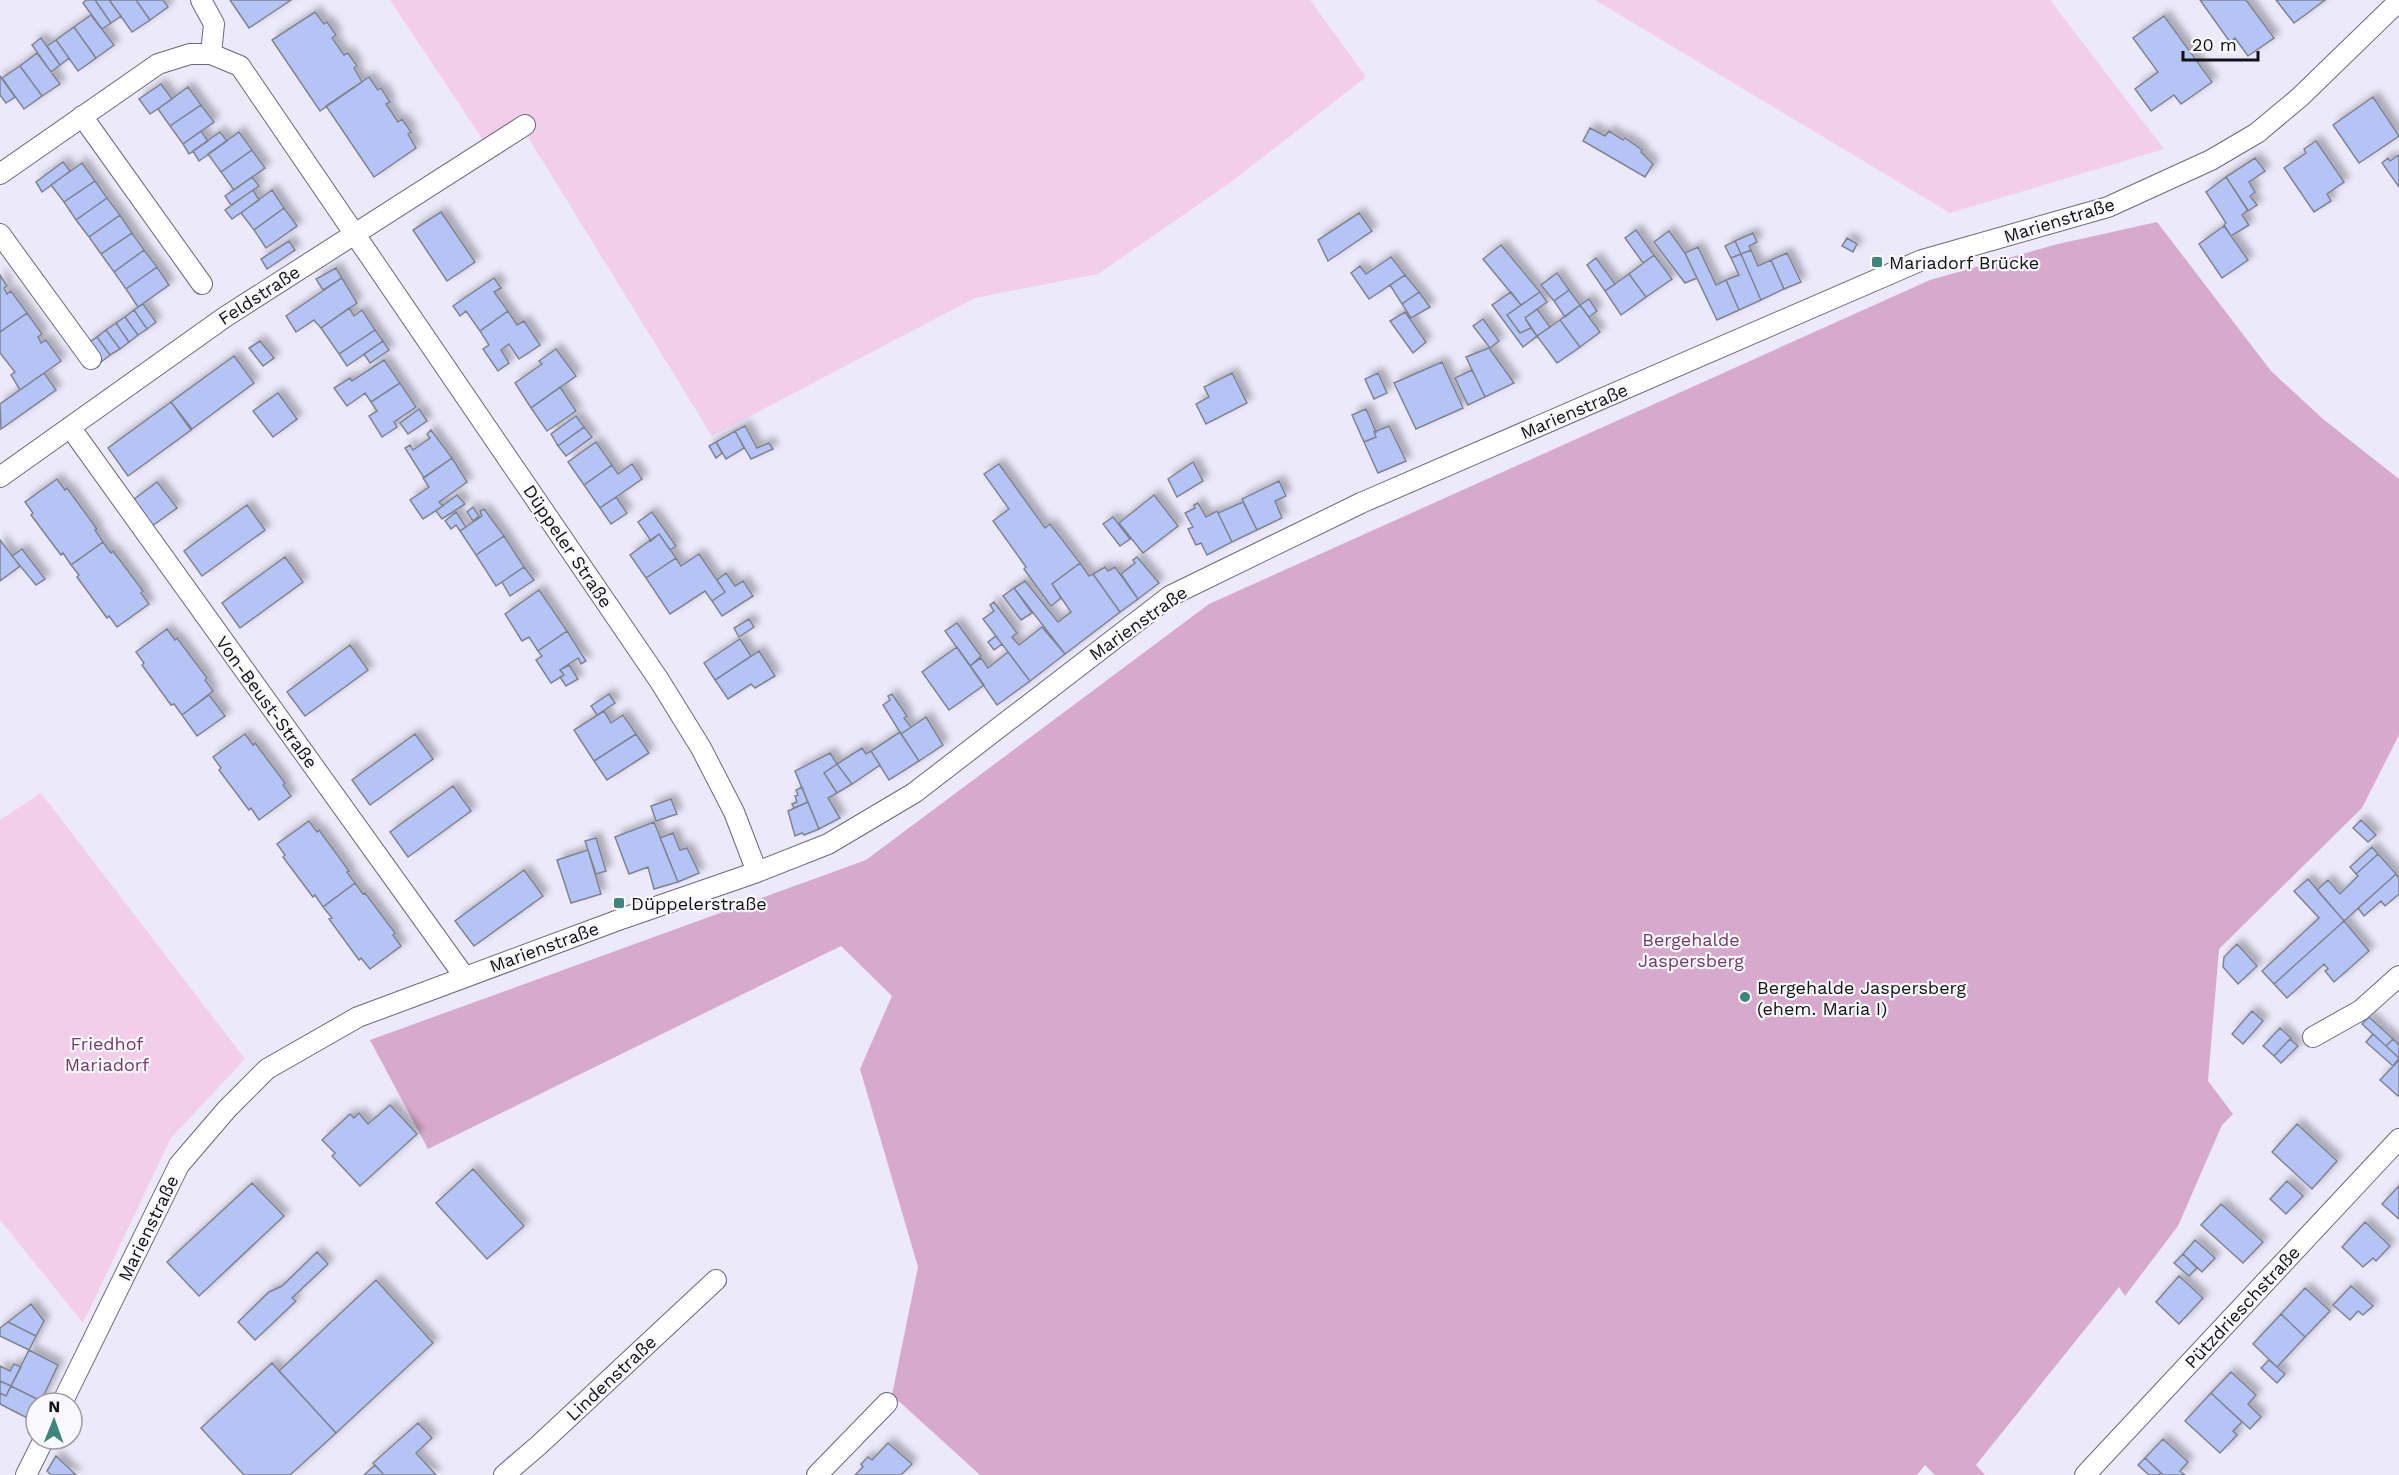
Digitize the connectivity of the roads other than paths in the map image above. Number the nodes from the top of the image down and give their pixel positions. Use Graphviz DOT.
graph roads {
  1 [pos="201,0"];
  2 [pos="2399,1"];
  3 [pos="211,54"];
  4 [pos="82,117"];
  5 [pos="525,125"];
  6 [pos="0,174"];
  7 [pos="354,233"];
  8 [pos="0,234"];
  9 [pos="202,284"];
  10 [pos="91,359"];
  11 [pos="70,427"];
  12 [pos="0,477"];
  13 [pos="757,872"];
  14 [pos="464,976"];
  15 [pos="2399,976"];
  16 [pos="2313,1037"];
  17 [pos="2399,1139"];
  18 [pos="716,1280"];
  19 [pos="68,1391"];
  20 [pos="887,1403"];
  21 [pos="38,1451"];
  22 [pos="26,1475"];
  23 [pos="504,1475"];
  24 [pos="817,1475"];
  25 [pos="2085,1475"];
  1 -- 3 [label="street"];
  2 -- 13 [label="street, Marienstraße"];
  3 -- 4 [label="street"];
  3 -- 7 [label="street, Düppeler Straße"];
  4 -- 6 [label="street"];
  4 -- 9 [label="street"];
  5 -- 7 [label="street, Feldstraße"];
  7 -- 11 [label="street, Feldstraße"];
  7 -- 13 [label="street, Düppeler Straße"];
  8 -- 10 [label="street"];
  11 -- 12 [label="street, Feldstraße"];
  11 -- 14 [label="street, Von-Beust-Straße"];
  13 -- 14 [label="street, Marienstraße"];
  14 -- 19 [label="street, Marienstraße"];
  15 -- 16 [label="street"];
  17 -- 25 [label="street, Pützdrieschstraße"];
  18 -- 23 [label="street, Lindenstraße"];
  20 -- 24 [label="street"];
  21 -- 22 [label="street"];
}
